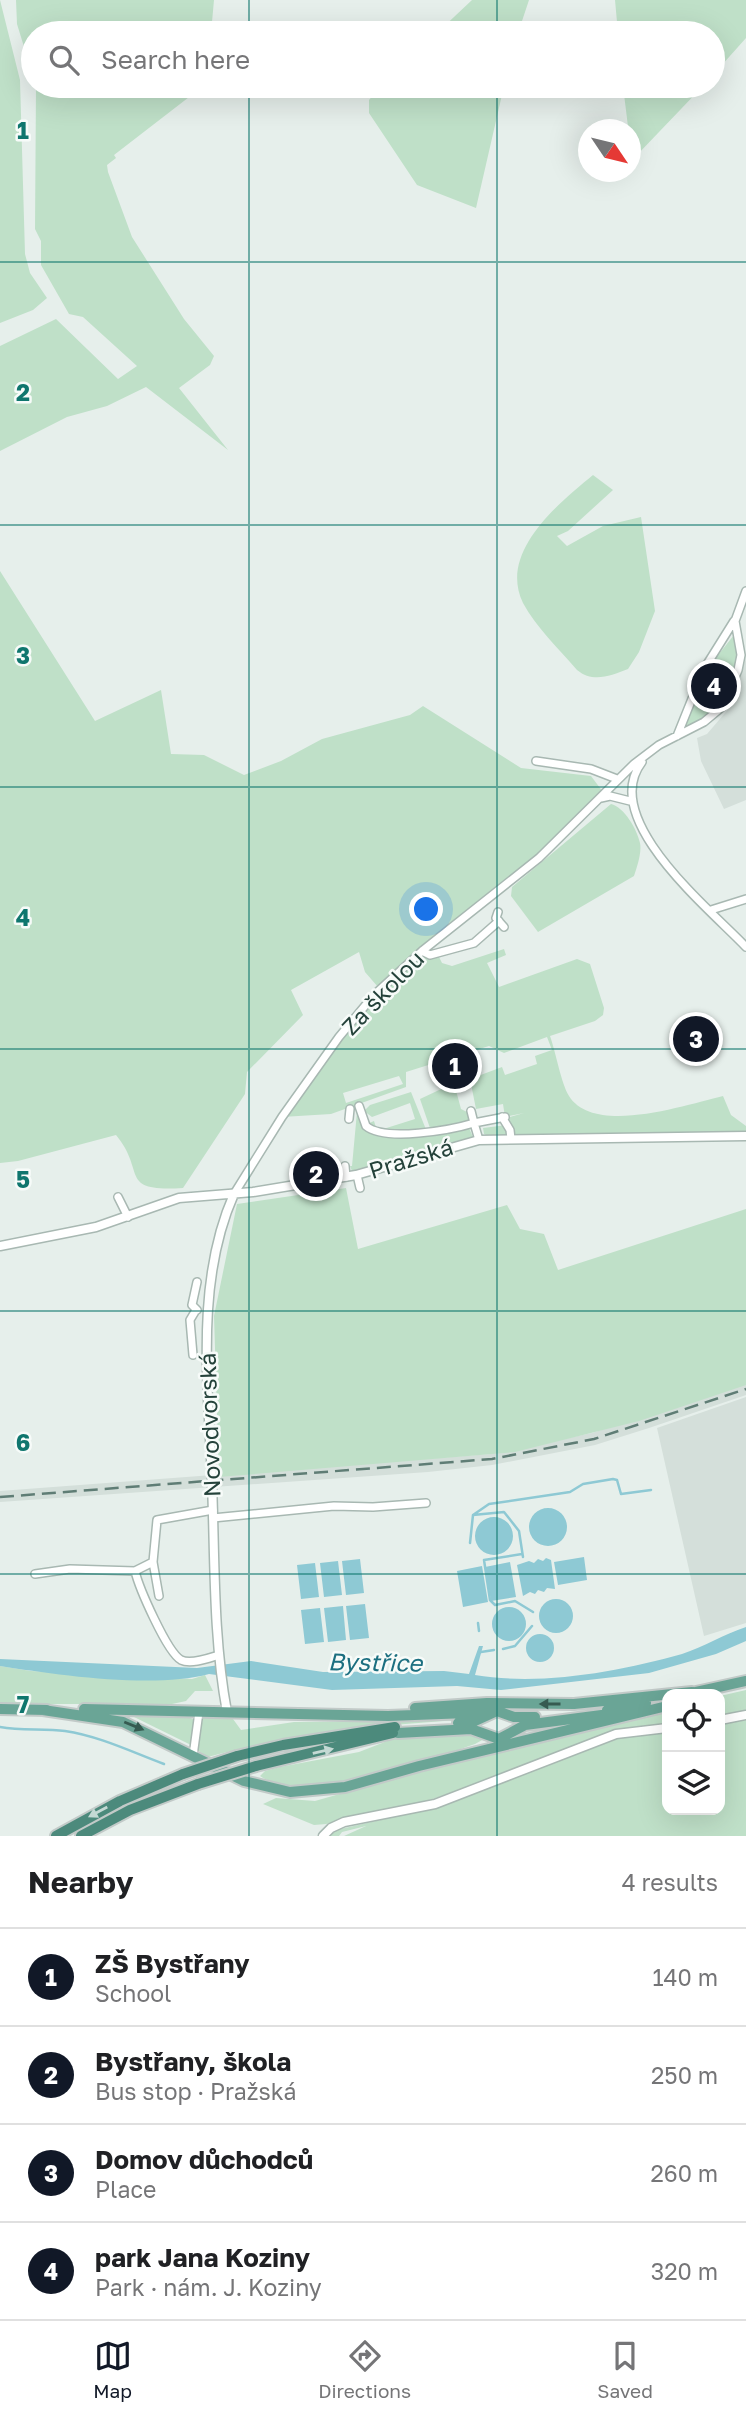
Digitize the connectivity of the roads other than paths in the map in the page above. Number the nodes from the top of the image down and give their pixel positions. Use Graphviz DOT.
graph roads {
  1 [pos="746,591"];
  2 [pos="735,621"];
  3 [pos="677,736"];
  4 [pos="649,753"];
  5 [pos="536,761"];
  6 [pos="617,779"];
  7 [pos="600,798"];
  8 [pos="630,801"];
  9 [pos="746,899"];
  10 [pos="711,910"];
  11 [pos="498,912"];
  12 [pos="746,947"];
  13 [pos="422,951"];
  14 [pos="359,1106"];
  15 [pos="350,1109"];
  16 [pos="471,1111"];
  17 [pos="361,1115"];
  18 [pos="348,1119"];
  19 [pos="374,1121"];
  20 [pos="474,1123"];
  21 [pos="746,1136"];
  22 [pos="511,1139"];
  23 [pos="479,1140"];
  24 [pos="345,1166"];
  25 [pos="357,1175"];
  26 [pos="346,1177"];
  27 [pos="360,1188"];
  28 [pos="234,1194"];
  29 [pos="118,1197"];
  30 [pos="128,1217"];
  31 [pos="0,1246"];
  32 [pos="197,1282"];
  33 [pos="196,1310"];
  34 [pos="208,1310"];
  35 [pos="193,1355"];
  36 [pos="426,1503"];
  37 [pos="213,1514"];
  38 [pos="153,1562"];
  39 [pos="135,1571"];
  40 [pos="36,1574"];
  41 [pos="159,1596"];
  42 [pos="220,1658"];
  43 [pos="746,1681"];
  44 [pos="714,1689"];
  45 [pos="662,1696"];
  46 [pos="662,1703"];
  47 [pos="662,1703"];
  48 [pos="662,1703"];
  49 [pos="0,1709"];
  50 [pos="43,1710"];
  51 [pos="199,1712"];
  52 [pos="228,1712"];
  53 [pos="358,1714"];
  54 [pos="490,1714"];
  55 [pos="746,1715"];
  56 [pos="508,1716"];
  57 [pos="725,1719"];
  58 [pos="662,1729"];
  59 [pos="397,1730"];
  60 [pos="510,1730"];
  61 [pos="488,1735"];
  62 [pos="193,1756"];
  63 [pos="419,1766"];
  64 [pos="56,1836"];
  65 [pos="81,1836"];
  66 [pos="323,1836"];
  1 -- 2 [label="street"];
  2 -- 3 [label="street"];
  2 -- 3 [label="street, Za školou"];
  3 -- 4 [label="street, Za školou"];
  4 -- 6 [label="street, Za školou"];
  4 -- 8 [label="street"];
  5 -- 6 [label="street"];
  6 -- 7 [label="street, Za školou"];
  7 -- 8 [label="street"];
  7 -- 13 [label="street, Za školou"];
  8 -- 10 [label="street"];
  9 -- 10 [label="street"];
  10 -- 12 [label="street"];
  11 -- 13 [label="street"];
  13 -- 28 [label="street, Za školou"];
  14 -- 17 [label="street"];
  15 -- 18 [label="street"];
  16 -- 20 [label="street"];
  17 -- 19 [label="street"];
  17 -- 20 [label="street"];
  20 -- 22 [label="street"];
  20 -- 23 [label="street"];
  21 -- 22 [label="street, Pražská"];
  22 -- 23 [label="street, Pražská"];
  23 -- 25 [label="street, Pražská"];
  24 -- 26 [label="street"];
  25 -- 26 [label="street, Pražská"];
  25 -- 27 [label="street"];
  26 -- 28 [label="street, Pražská"];
  28 -- 30 [label="street, Pražská"];
  28 -- 34 [label="street, Novodvorská"];
  29 -- 30 [label="street"];
  30 -- 31 [label="street, Pražská"];
  32 -- 33 [label="street"];
  33 -- 34 [label="street"];
  33 -- 35 [label="street"];
  34 -- 37 [label="street, Novodvorská"];
  36 -- 37 [label="street"];
  37 -- 38 [label="street"];
  37 -- 42 [label="street, Novodvorská"];
  38 -- 39 [label="street"];
  38 -- 41 [label="street"];
  39 -- 40 [label="street"];
  39 -- 42 [label="street"];
  42 -- 52 [label="street, Novodvorská"];
  43 -- 44 [label="main road"];
  45 -- 53 [label="main road, one-way"];
  46 -- 56 [label="main road"];
  47 -- 60 [label="main road"];
  48 -- 63 [label="main road"];
  49 -- 50 [label="main road"];
  50 -- 51 [label="main road"];
  50 -- 62 [label="main road, one-way"];
  51 -- 52 [label="main road"];
  51 -- 62 [label="street"];
  52 -- 53 [label="main road"];
  53 -- 54 [label="main road"];
  54 -- 56 [label="main road"];
  54 -- 59 [label="main road"];
  54 -- 61 [label="main road"];
  55 -- 57 [label="street"];
  56 -- 60 [label="main road"];
  58 -- 66 [label="street"];
  59 -- 61 [label="main road"];
  59 -- 64 [label="highway, one-way, bridge"];
  65 -- 59 [label="highway, one-way, bridge"];
  60 -- 61 [label="main road"];
  61 -- 63 [label="main road"];
  62 -- 63 [label="main road"];
}
